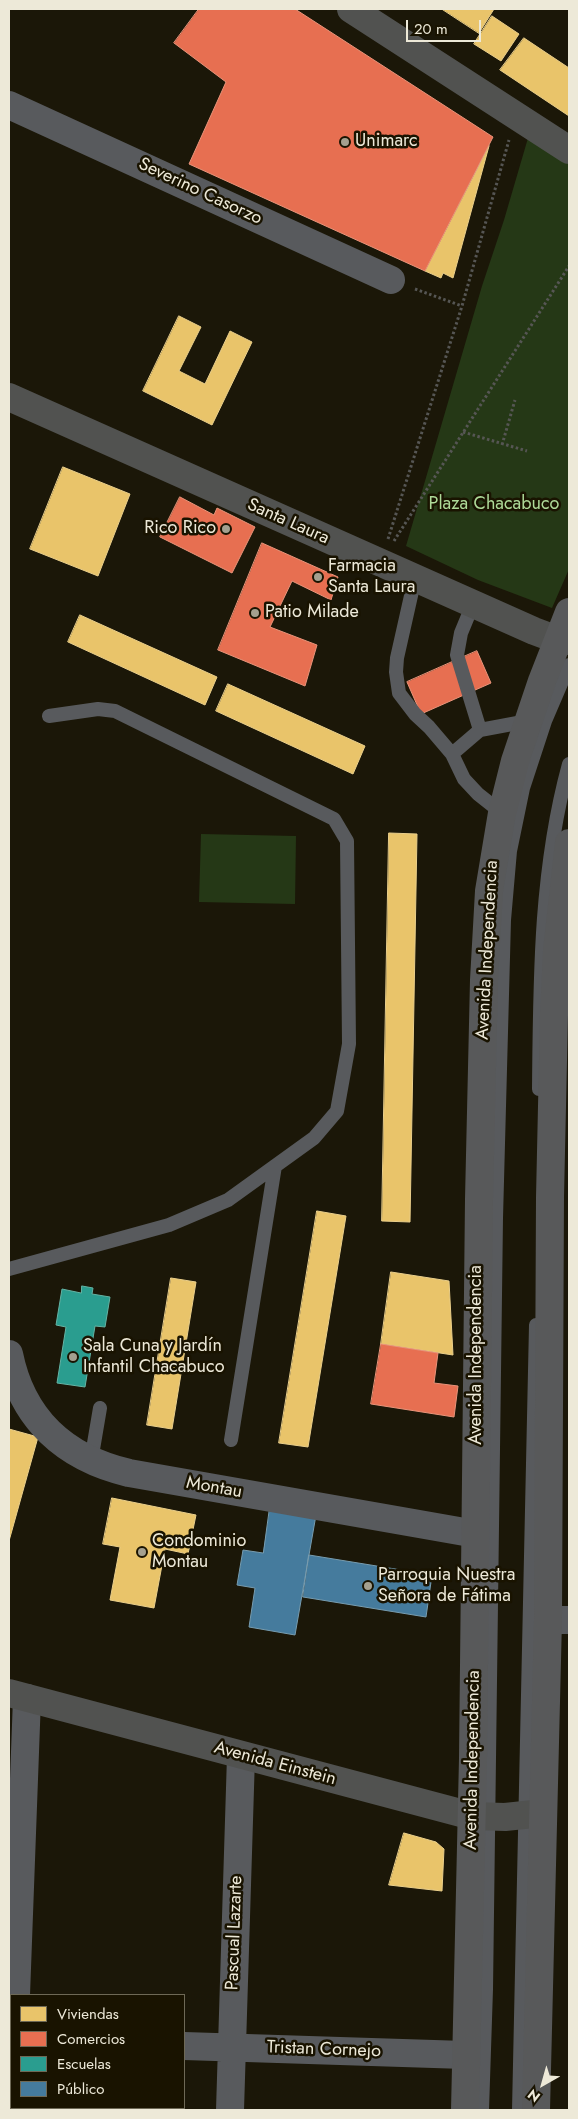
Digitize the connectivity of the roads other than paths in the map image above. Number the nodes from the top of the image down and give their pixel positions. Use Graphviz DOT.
graph roads {
  1 [pos="351,9"];
  2 [pos="9,105"];
  3 [pos="569,150"];
  4 [pos="392,280"];
  5 [pos="9,397"];
  6 [pos="415,578"];
  7 [pos="472,604"];
  8 [pos="569,612"];
  9 [pos="563,640"];
  10 [pos="569,666"];
  11 [pos="49,716"];
  12 [pos="528,721"];
  13 [pos="480,730"];
  14 [pos="452,754"];
  15 [pos="569,764"];
  16 [pos="502,813"];
  17 [pos="569,843"];
  18 [pos="276,1166"];
  19 [pos="9,1269"];
  20 [pos="9,1354"];
  21 [pos="100,1408"];
  22 [pos="231,1440"];
  23 [pos="91,1461"];
  24 [pos="476,1534"];
  25 [pos="558,1620"];
  26 [pos="18,1695"];
  27 [pos="241,1756"];
  28 [pos="534,1815"];
  29 [pos="480,1816"];
  30 [pos="16,1994"];
  31 [pos="185,2046"];
  32 [pos="231,2047"];
  33 [pos="465,2055"];
  34 [pos="230,2110"];
  35 [pos="465,2110"];
  36 [pos="482,2110"];
  37 [pos="519,2110"];
  38 [pos="536,2110"];
  1 -- 3 [label="street"];
  2 -- 4 [label="street, Severino Casorzo"];
  5 -- 6 [label="street, Santa Laura"];
  6 -- 7 [label="street, Santa Laura"];
  6 -- 14 [label="lane"];
  7 -- 9 [label="street, Santa Laura"];
  7 -- 13 [label="lane"];
  8 -- 9 [label="main road, Avenida Independencia"];
  9 -- 12 [label="main road, Avenida Independencia"];
  10 -- 29 [label="lane"];
  11 -- 18 [label="lane"];
  12 -- 13 [label="lane"];
  12 -- 16 [label="main road, Avenida Independencia"];
  13 -- 14 [label="lane"];
  14 -- 16 [label="lane"];
  15 -- 28 [label="lane"];
  16 -- 24 [label="main road, Avenida Independencia"];
  17 -- 25 [label="main road"];
  18 -- 19 [label="lane"];
  18 -- 22 [label="lane"];
  20 -- 23 [label="street, Montau"];
  21 -- 23 [label="lane"];
  23 -- 24 [label="street, Montau"];
  24 -- 29 [label="main road, Avenida Independencia"];
  25 -- 28 [label="main road"];
  26 -- 27 [label="street, Avenida Einstein"];
  26 -- 30 [label="street"];
  27 -- 29 [label="street, Avenida Einstein"];
  27 -- 32 [label="street, Pascual Lazarte"];
  28 -- 29 [label="street, Avenida Einstein"];
  28 -- 37 [label="lane"];
  28 -- 38 [label="main road"];
  29 -- 33 [label="main road, Avenida Independencia"];
  29 -- 36 [label="lane"];
  31 -- 32 [label="street, Tristan Cornejo"];
  32 -- 33 [label="street, Tristan Cornejo"];
  32 -- 34 [label="street, Pascual Lazarte"];
  33 -- 35 [label="main road, Avenida Independencia"];
}
